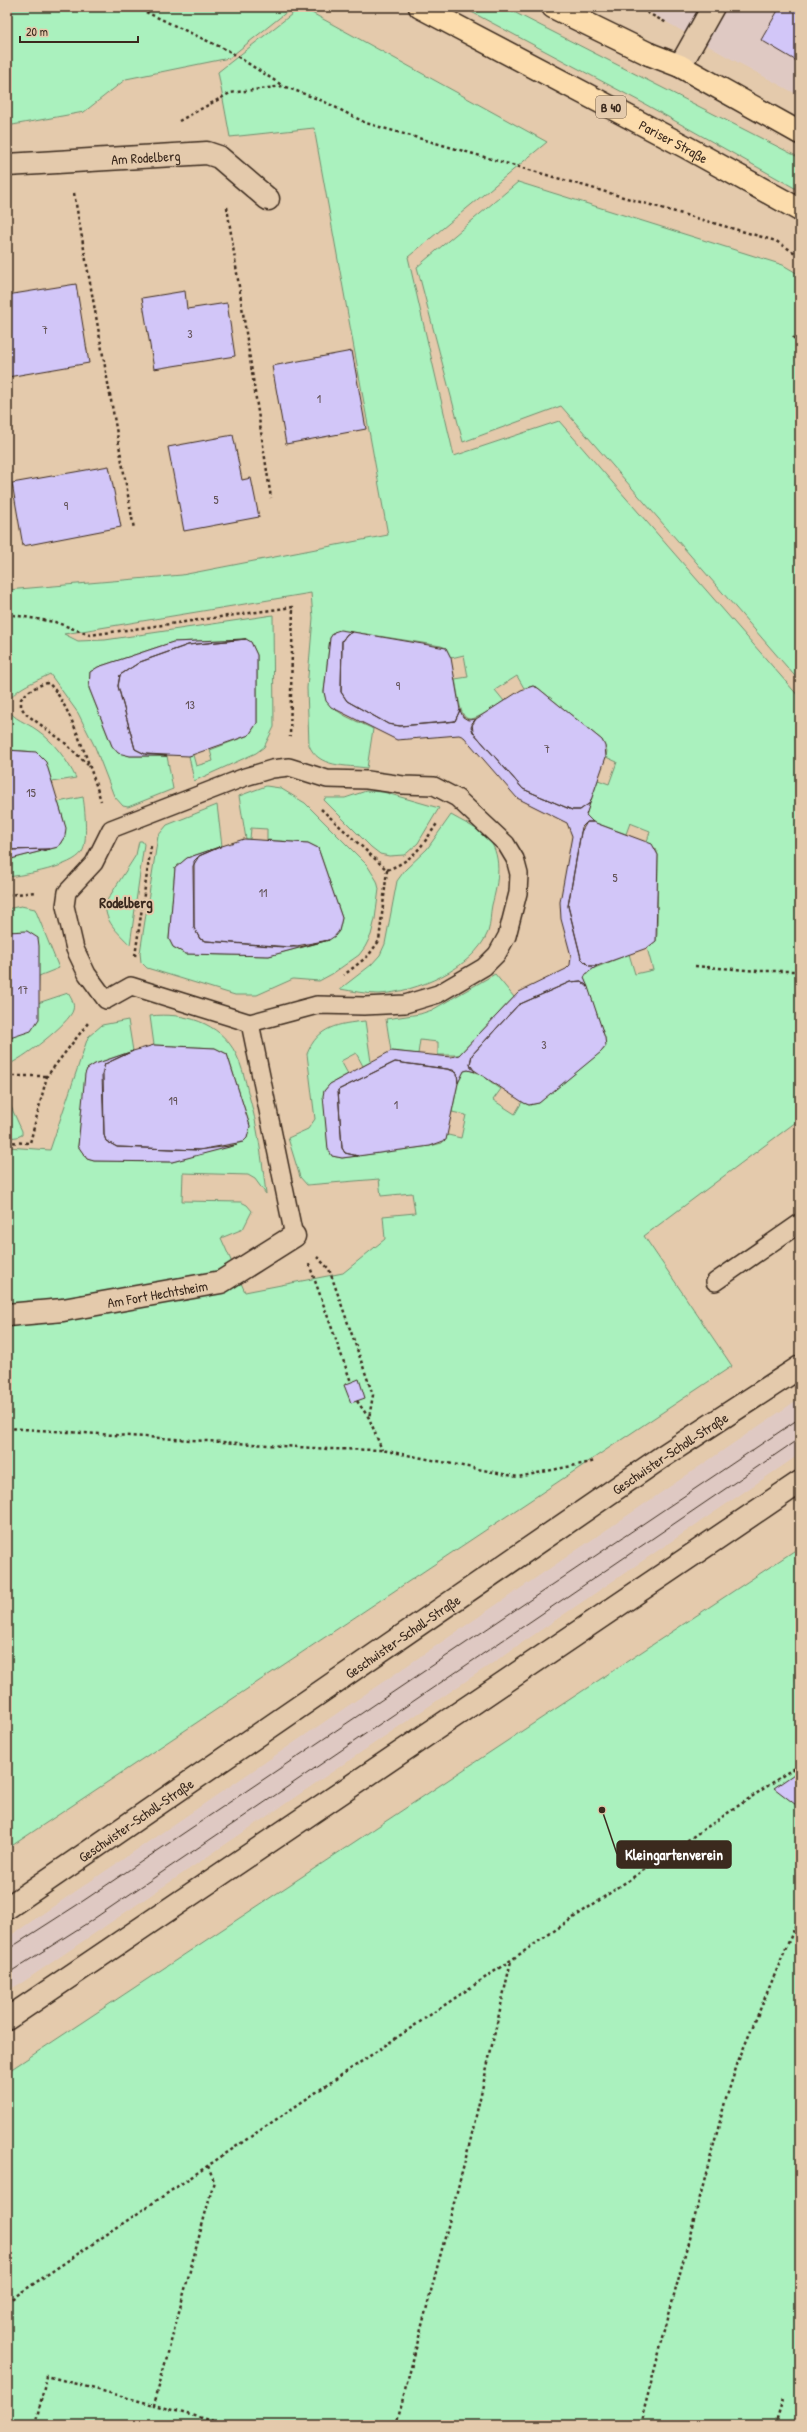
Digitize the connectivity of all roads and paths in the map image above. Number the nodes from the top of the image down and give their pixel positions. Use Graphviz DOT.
graph roads {
  1 [pos="135,7"];
  2 [pos="420,7"];
  3 [pos="553,7"];
  4 [pos="636,7"];
  5 [pos="713,7"];
  6 [pos="674,27"];
  7 [pos="680,66"];
  8 [pos="283,86"];
  9 [pos="176,123"];
  10 [pos="800,133"];
  11 [pos="219,157"];
  12 [pos="69,161"];
  13 [pos="7,165"];
  14 [pos="268,199"];
  15 [pos="800,210"];
  16 [pos="800,256"];
  17 [pos="793,337"];
  18 [pos="800,345"];
  19 [pos="270,498"];
  20 [pos="134,529"];
  21 [pos="7,614"];
  22 [pos="88,765"];
  23 [pos="289,768"];
  24 [pos="457,798"];
  25 [pos="319,807"];
  26 [pos="156,812"];
  27 [pos="111,829"];
  28 [pos="387,870"];
  29 [pos="695,966"];
  30 [pos="800,971"];
  31 [pos="131,986"];
  32 [pos="106,1000"];
  33 [pos="317,1005"];
  34 [pos="250,1023"];
  35 [pos="7,1076"];
  36 [pos="47,1076"];
  37 [pos="7,1142"];
  38 [pos="800,1223"];
  39 [pos="294,1236"];
  40 [pos="329,1268"];
  41 [pos="314,1274"];
  42 [pos="715,1282"];
  43 [pos="7,1314"];
  44 [pos="800,1367"];
  45 [pos="351,1382"];
  46 [pos="357,1401"];
  47 [pos="369,1418"];
  48 [pos="7,1428"];
  49 [pos="382,1450"];
  50 [pos="599,1461"];
  51 [pos="800,1482"];
  52 [pos="800,1764"];
  53 [pos="7,1908"];
  54 [pos="800,1915"];
  55 [pos="511,1960"];
  56 [pos="7,2019"];
  57 [pos="208,2166"];
  58 [pos="7,2302"];
  59 [pos="783,2399"];
  60 [pos="154,2405"];
  61 [pos="36,2425"];
  62 [pos="227,2425"];
  63 [pos="396,2425"];
  64 [pos="640,2425"];
  65 [pos="775,2425"];
  1 -- 8 [label="path"];
  2 -- 15 [label="main road, Pariser Straße / B 40"];
  3 -- 7 [label="main road"];
  4 -- 6 [label="path"];
  5 -- 7 [label="main road"];
  7 -- 10 [label="main road"];
  8 -- 9 [label="path"];
  8 -- 16 [label="path"];
  11 -- 12 [label="main road, Am Rodelberg"];
  11 -- 14 [label="main road"];
  11 -- 19 [label="path"];
  12 -- 13 [label="main road, Am Rodelberg"];
  12 -- 20 [label="path"];
  17 -- 18 [label="path"];
  21 -- 23 [label="path"];
  22 -- 22 [label="path"];
  22 -- 27 [label="path"];
  23 -- 24 [label="lane"];
  23 -- 26 [label="lane"];
  24 -- 28 [label="path"];
  24 -- 33 [label="lane"];
  25 -- 28 [label="path"];
  26 -- 27 [label="lane"];
  26 -- 31 [label="path"];
  27 -- 32 [label="lane"];
  28 -- 33 [label="path"];
  29 -- 30 [label="path"];
  31 -- 32 [label="lane"];
  31 -- 34 [label="lane"];
  32 -- 36 [label="path"];
  33 -- 34 [label="lane"];
  34 -- 39 [label="lane"];
  35 -- 36 [label="path"];
  36 -- 37 [label="path"];
  38 -- 42 [label="lane"];
  39 -- 43 [label="main road, Am Fort Hechtsheim"];
  40 -- 47 [label="path"];
  41 -- 45 [label="path"];
  44 -- 53 [label="main road, Geschwister-Scholl-Straße"];
  46 -- 47 [label="path"];
  47 -- 49 [label="path"];
  48 -- 49 [label="path"];
  49 -- 50 [label="path"];
  51 -- 56 [label="main road"];
  52 -- 55 [label="path"];
  54 -- 64 [label="path"];
  55 -- 57 [label="path"];
  55 -- 63 [label="path"];
  57 -- 58 [label="path"];
  57 -- 60 [label="path"];
  59 -- 65 [label="path"];
  60 -- 61 [label="path"];
  60 -- 62 [label="path"];
}
